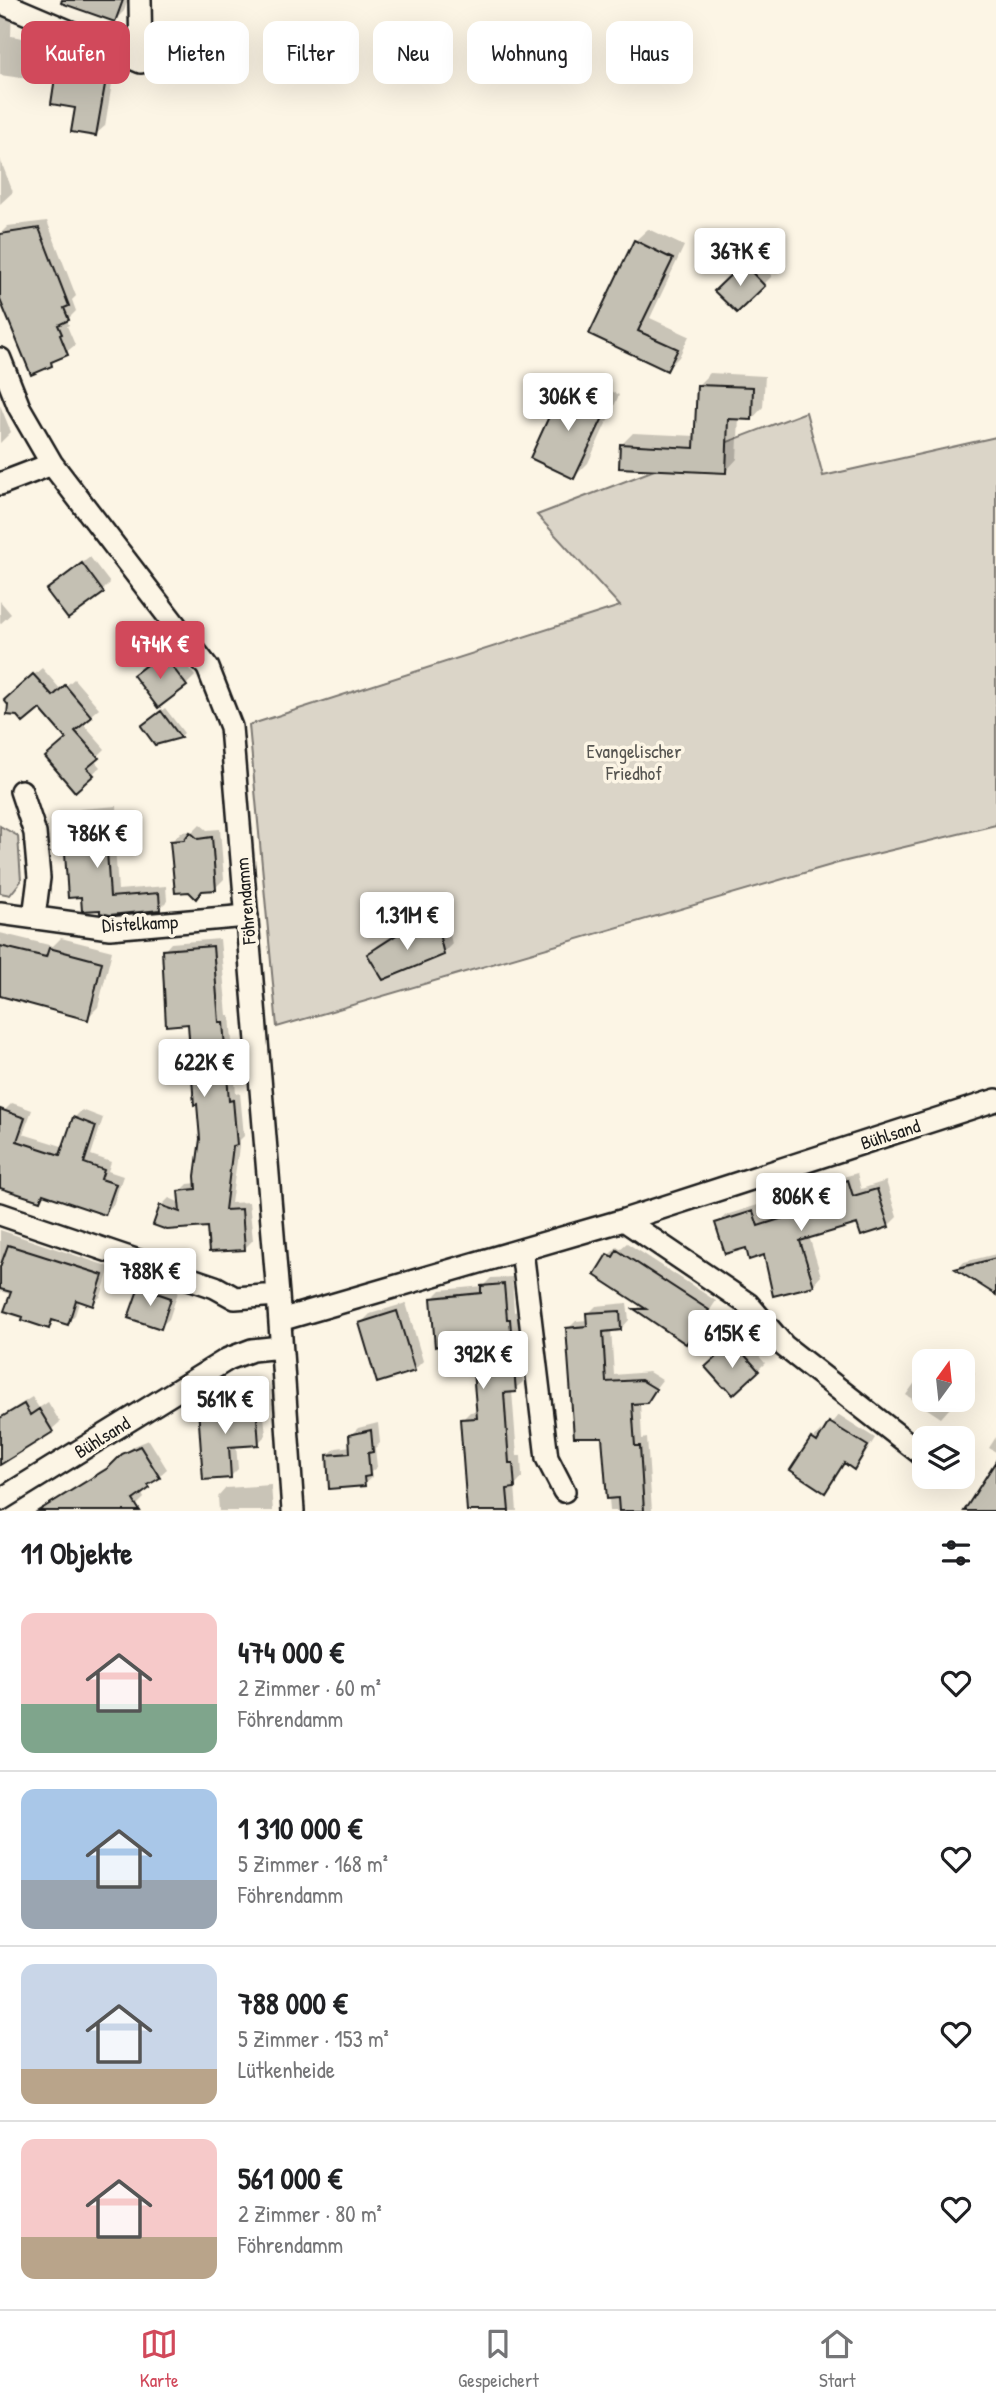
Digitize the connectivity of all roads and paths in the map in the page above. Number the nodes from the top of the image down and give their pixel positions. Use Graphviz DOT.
graph roads {
  1 [pos="139,0"];
  2 [pos="0,2"];
  3 [pos="0,359"];
  4 [pos="52,464"];
  5 [pos="0,484"];
  6 [pos="21,791"];
  7 [pos="0,913"];
  8 [pos="34,916"];
  9 [pos="247,916"];
  10 [pos="996,1100"];
  11 [pos="0,1214"];
  12 [pos="624,1220"];
  13 [pos="522,1250"];
  14 [pos="278,1295"];
  15 [pos="280,1321"];
  16 [pos="281,1347"];
  17 [pos="912,1447"];
  18 [pos="564,1492"];
  19 [pos="0,1500"];
  20 [pos="293,1511"];
  1 -- 2 [label="street"];
  3 -- 4 [label="street, Föhrendamm"];
  4 -- 5 [label="street"];
  4 -- 9 [label="street, Föhrendamm"];
  6 -- 8 [label="street"];
  7 -- 8 [label="street, Distelkamp"];
  8 -- 9 [label="street, Distelkamp"];
  9 -- 14 [label="street, Föhrendamm"];
  10 -- 12 [label="street, Bühlsand"];
  11 -- 14 [label="street"];
  12 -- 13 [label="street, Bühlsand"];
  12 -- 17 [label="street"];
  13 -- 15 [label="street, Bühlsand"];
  13 -- 18 [label="street"];
  14 -- 15 [label="street, Föhrendamm"];
  15 -- 16 [label="street, Föhrendamm"];
  16 -- 19 [label="street, Bühlsand"];
  16 -- 20 [label="street, Föhrendamm"];
}
